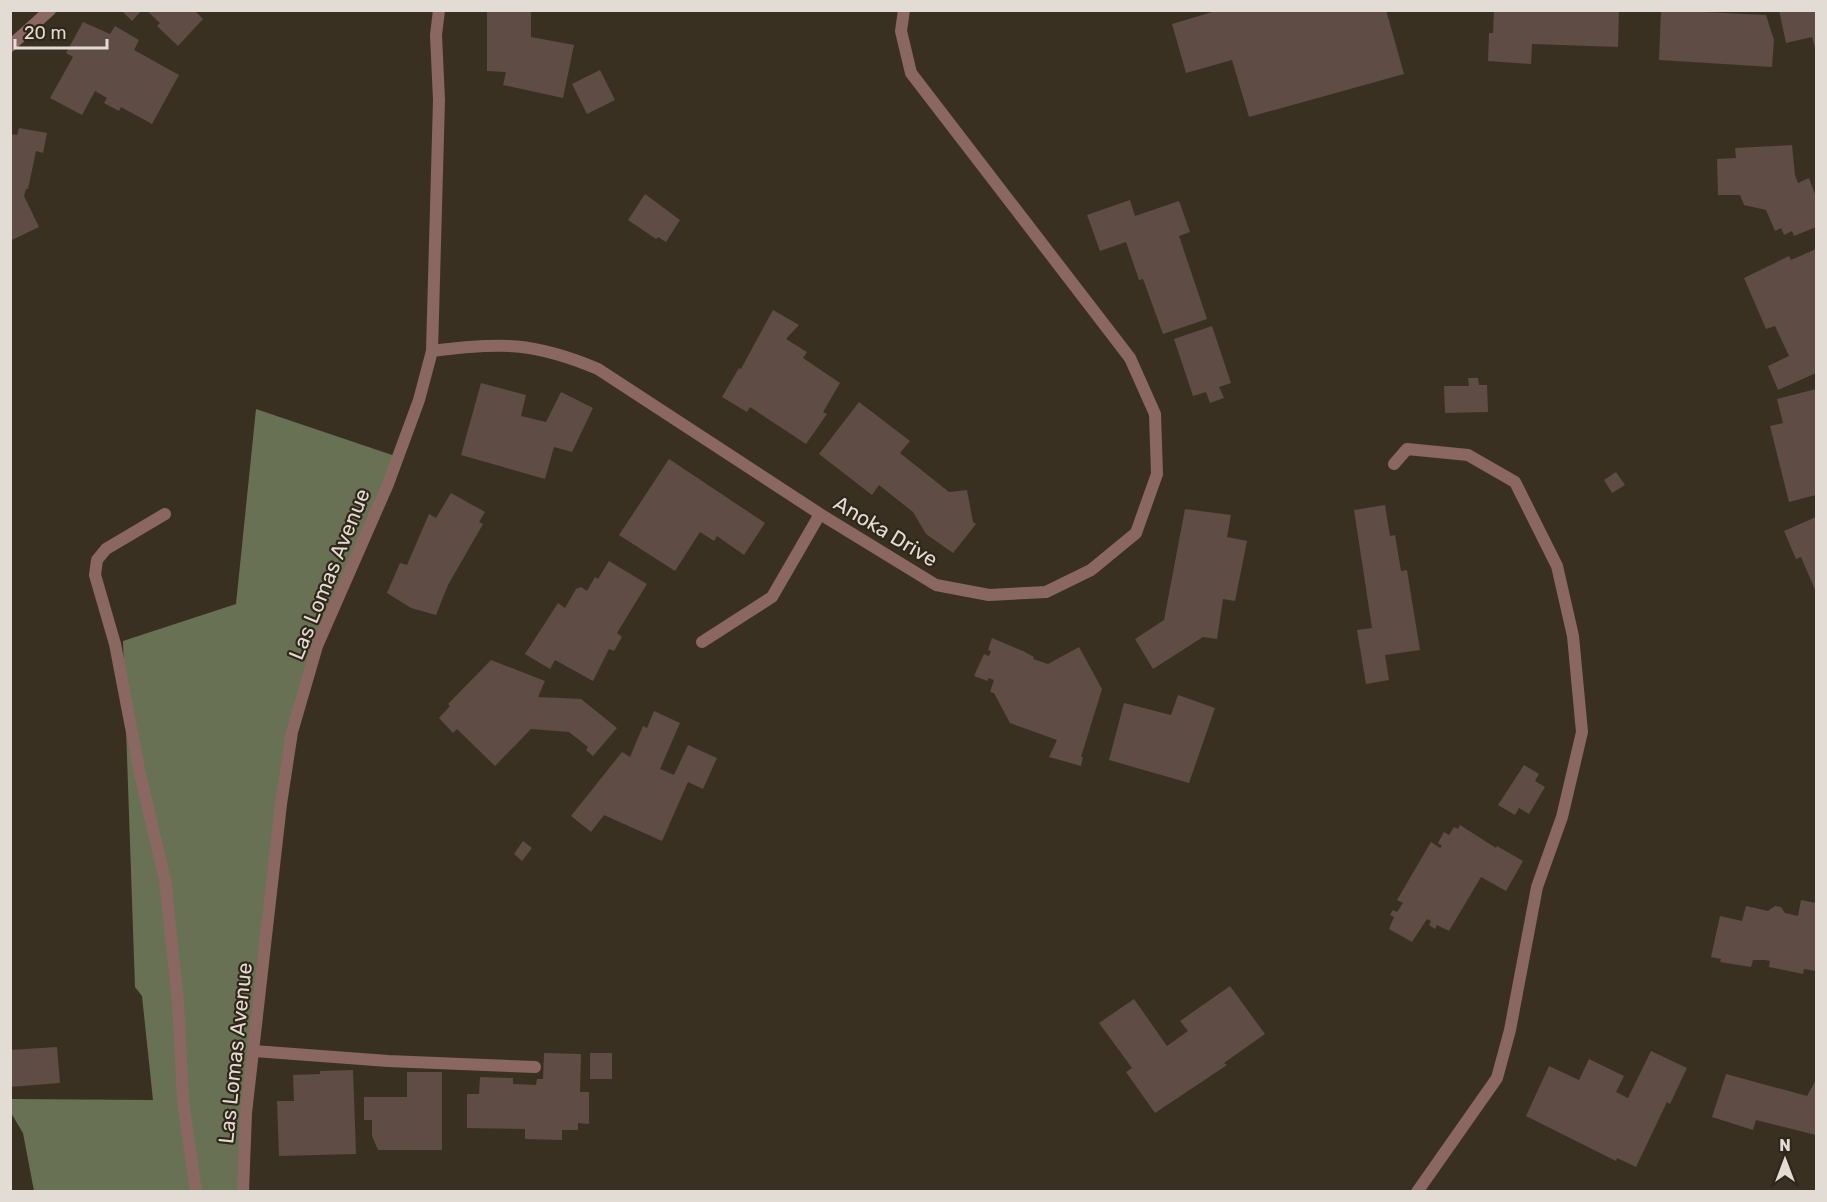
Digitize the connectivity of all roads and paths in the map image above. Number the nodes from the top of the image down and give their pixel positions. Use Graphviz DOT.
graph roads {
  1 [pos="51,10"];
  2 [pos="439,10"];
  3 [pos="904,10"];
  4 [pos="10,46"];
  5 [pos="432,351"];
  6 [pos="1394,464"];
  7 [pos="165,514"];
  8 [pos="820,514"];
  9 [pos="702,642"];
  10 [pos="254,1051"];
  11 [pos="535,1067"];
  12 [pos="196,1191"];
  13 [pos="243,1191"];
  14 [pos="1417,1191"];
  1 -- 4 [label="street"];
  2 -- 5 [label="street, Las Lomas Avenue"];
  3 -- 8 [label="street, Anoka Drive"];
  5 -- 8 [label="street, Anoka Drive"];
  5 -- 10 [label="street, Las Lomas Avenue"];
  6 -- 14 [label="street"];
  7 -- 12 [label="street"];
  8 -- 9 [label="street"];
  10 -- 11 [label="street"];
  10 -- 13 [label="street, Las Lomas Avenue"];
}
